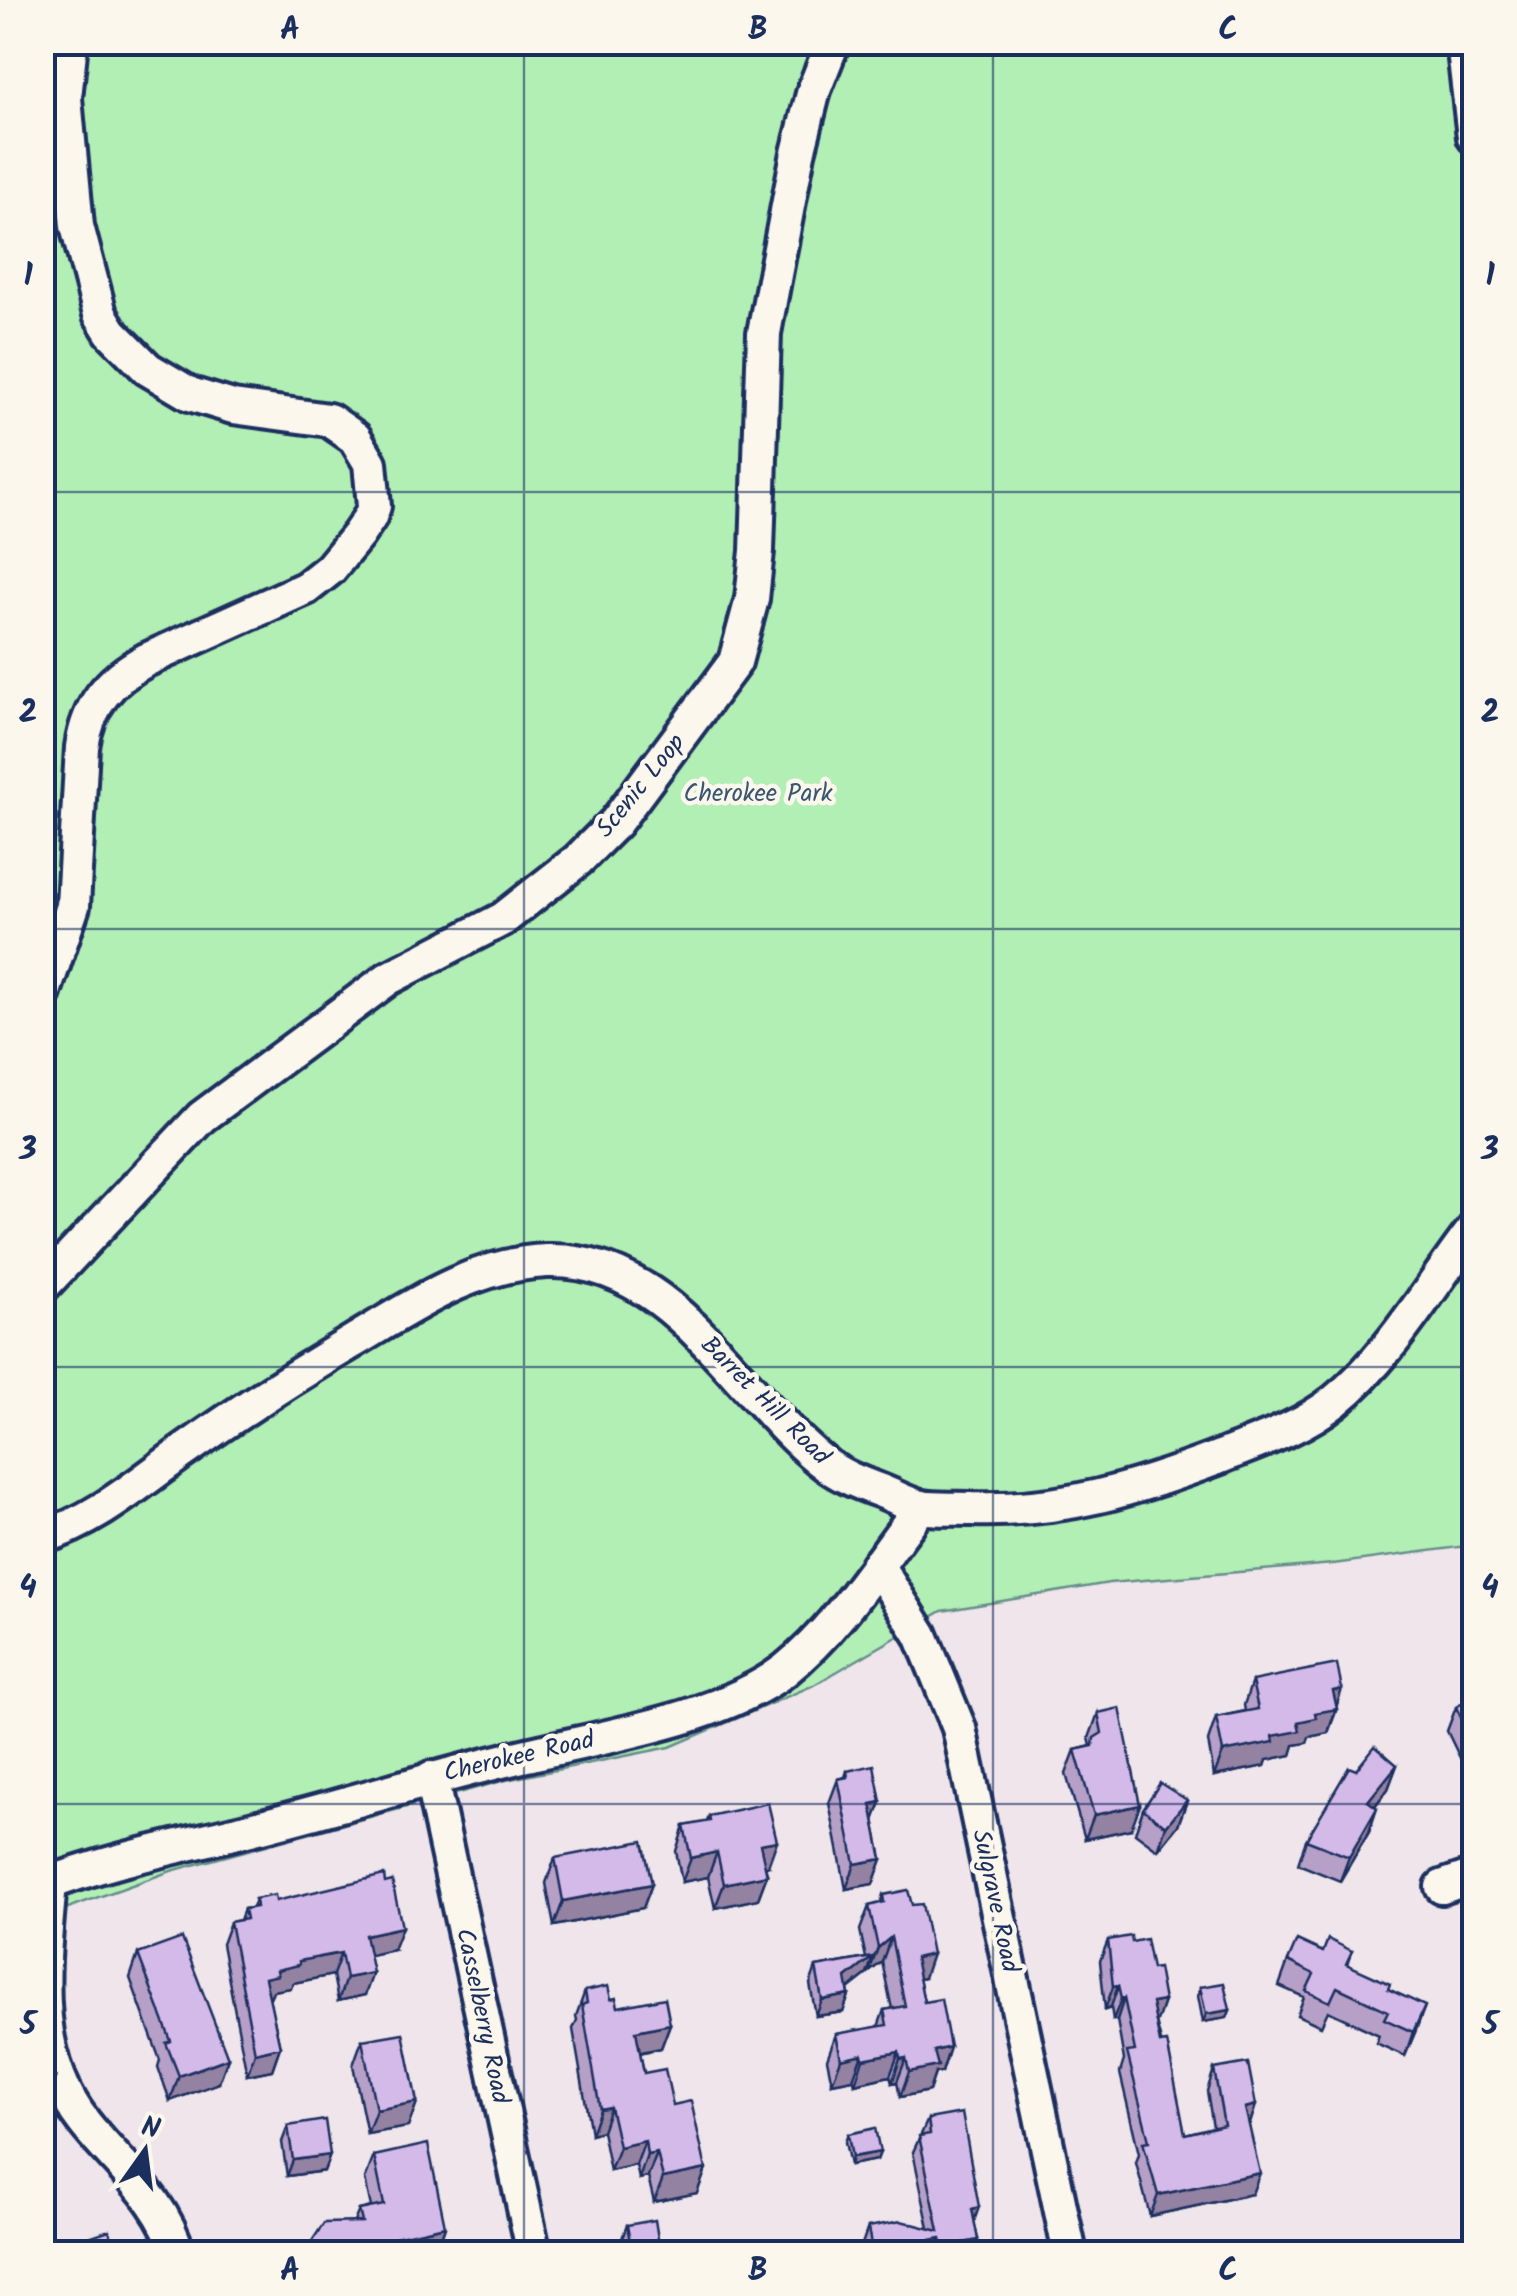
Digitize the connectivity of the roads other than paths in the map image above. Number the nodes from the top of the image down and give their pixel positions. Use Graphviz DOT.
graph roads {
  1 [pos="71,42"];
  2 [pos="834,42"];
  3 [pos="1462,42"];
  4 [pos="1474,137"];
  5 [pos="42,998"];
  6 [pos="1474,1230"];
  7 [pos="42,1286"];
  8 [pos="920,1506"];
  9 [pos="42,1536"];
  10 [pos="877,1564"];
  11 [pos="430,1778"];
  12 [pos="1474,1876"];
  13 [pos="46,1884"];
  14 [pos="1442,1887"];
  15 [pos="178,2254"];
  16 [pos="534,2254"];
  17 [pos="1070,2254"];
  1 -- 5 [label="street"];
  2 -- 7 [label="street, Scenic Loop"];
  3 -- 4 [label="street"];
  6 -- 8 [label="street, Barret Hill Road"];
  8 -- 9 [label="street, Barret Hill Road"];
  8 -- 10 [label="street, Cherokee Road"];
  10 -- 11 [label="street, Cherokee Road"];
  10 -- 17 [label="street, Sulgrave Road"];
  11 -- 13 [label="street, Cherokee Road"];
  11 -- 16 [label="street, Casselberry Road"];
  12 -- 14 [label="street"];
  13 -- 15 [label="street"];
}
